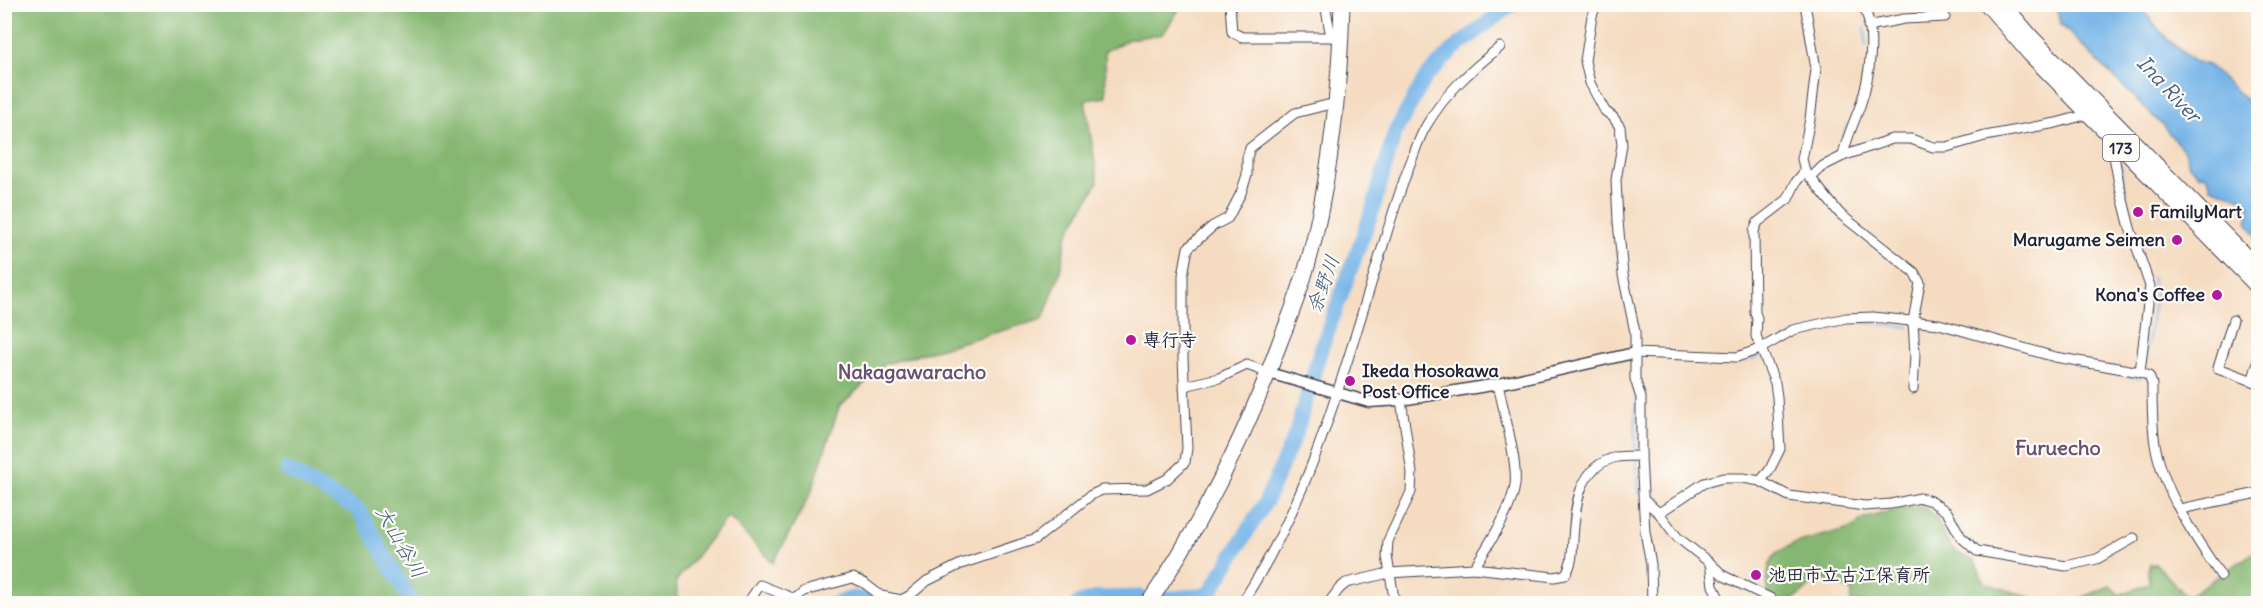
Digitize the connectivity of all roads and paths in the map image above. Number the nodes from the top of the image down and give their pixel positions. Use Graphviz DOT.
graph roads {
  1 [pos="1230,4"];
  2 [pos="1325,4"];
  3 [pos="1342,4"];
  4 [pos="1596,4"];
  5 [pos="1805,4"];
  6 [pos="1862,4"];
  7 [pos="1942,4"];
  8 [pos="1987,4"];
  9 [pos="2003,4"];
  10 [pos="1868,26"];
  11 [pos="1336,37"];
  12 [pos="1500,47"];
  13 [pos="1337,105"];
  14 [pos="2089,114"];
  15 [pos="2125,142"];
  16 [pos="1844,156"];
  17 [pos="1808,175"];
  18 [pos="2259,269"];
  19 [pos="2259,287"];
  20 [pos="2233,320"];
  21 [pos="1913,321"];
  22 [pos="1760,349"];
  23 [pos="1634,353"];
  24 [pos="2259,363"];
  25 [pos="2140,372"];
  26 [pos="1275,375"];
  27 [pos="2256,382"];
  28 [pos="1498,384"];
  29 [pos="1914,389"];
  30 [pos="1184,390"];
  31 [pos="1334,393"];
  32 [pos="1401,400"];
  33 [pos="1641,456"];
  34 [pos="1760,481"];
  35 [pos="2259,493"];
  36 [pos="1645,501"];
  37 [pos="2180,509"];
  38 [pos="1659,513"];
  39 [pos="2134,538"];
  40 [pos="1710,563"];
  41 [pos="1474,568"];
  42 [pos="1389,573"];
  43 [pos="2221,576"];
  44 [pos="794,601"];
  45 [pos="900,602"];
  46 [pos="747,603"];
  47 [pos="1148,603"];
  48 [pos="1241,603"];
  49 [pos="1328,603"];
  50 [pos="1395,603"];
  51 [pos="1652,603"];
  52 [pos="1722,603"];
  53 [pos="1775,603"];
  1 -- 11 [label="street"];
  2 -- 11 [label="street"];
  3 -- 11 [label="highway"];
  4 -- 23 [label="street"];
  5 -- 17 [label="street"];
  6 -- 10 [label="street"];
  7 -- 10 [label="street"];
  8 -- 14 [label="highway, 173"];
  9 -- 15 [label="highway, 173"];
  10 -- 16 [label="street"];
  11 -- 13 [label="highway"];
  12 -- 31 [label="street"];
  13 -- 26 [label="highway"];
  13 -- 30 [label="street"];
  14 -- 15 [label="highway, 173"];
  14 -- 16 [label="street"];
  15 -- 18 [label="highway, 173"];
  15 -- 19 [label="highway, 173"];
  15 -- 25 [label="street"];
  16 -- 17 [label="street"];
  17 -- 21 [label="street"];
  17 -- 22 [label="street"];
  20 -- 27 [label="street"];
  21 -- 22 [label="street"];
  21 -- 25 [label="street"];
  21 -- 29 [label="street"];
  22 -- 23 [label="street"];
  22 -- 34 [label="street"];
  23 -- 28 [label="street"];
  23 -- 33 [label="street"];
  24 -- 27 [label="street"];
  25 -- 37 [label="street"];
  26 -- 30 [label="street"];
  26 -- 31 [label="street"];
  26 -- 47 [label="highway"];
  28 -- 32 [label="street"];
  28 -- 41 [label="street"];
  30 -- 45 [label="street"];
  31 -- 32 [label="street"];
  31 -- 48 [label="street"];
  32 -- 42 [label="street"];
  33 -- 36 [label="street"];
  33 -- 41 [label="street"];
  34 -- 38 [label="street"];
  34 -- 39 [label="street"];
  35 -- 37 [label="street"];
  36 -- 38 [label="street"];
  36 -- 51 [label="street"];
  37 -- 43 [label="street"];
  38 -- 40 [label="street"];
  40 -- 52 [label="street"];
  40 -- 53 [label="street"];
  41 -- 42 [label="street"];
  42 -- 49 [label="street"];
  42 -- 50 [label="street"];
  44 -- 45 [label="street"];
  44 -- 46 [label="street"];
}
